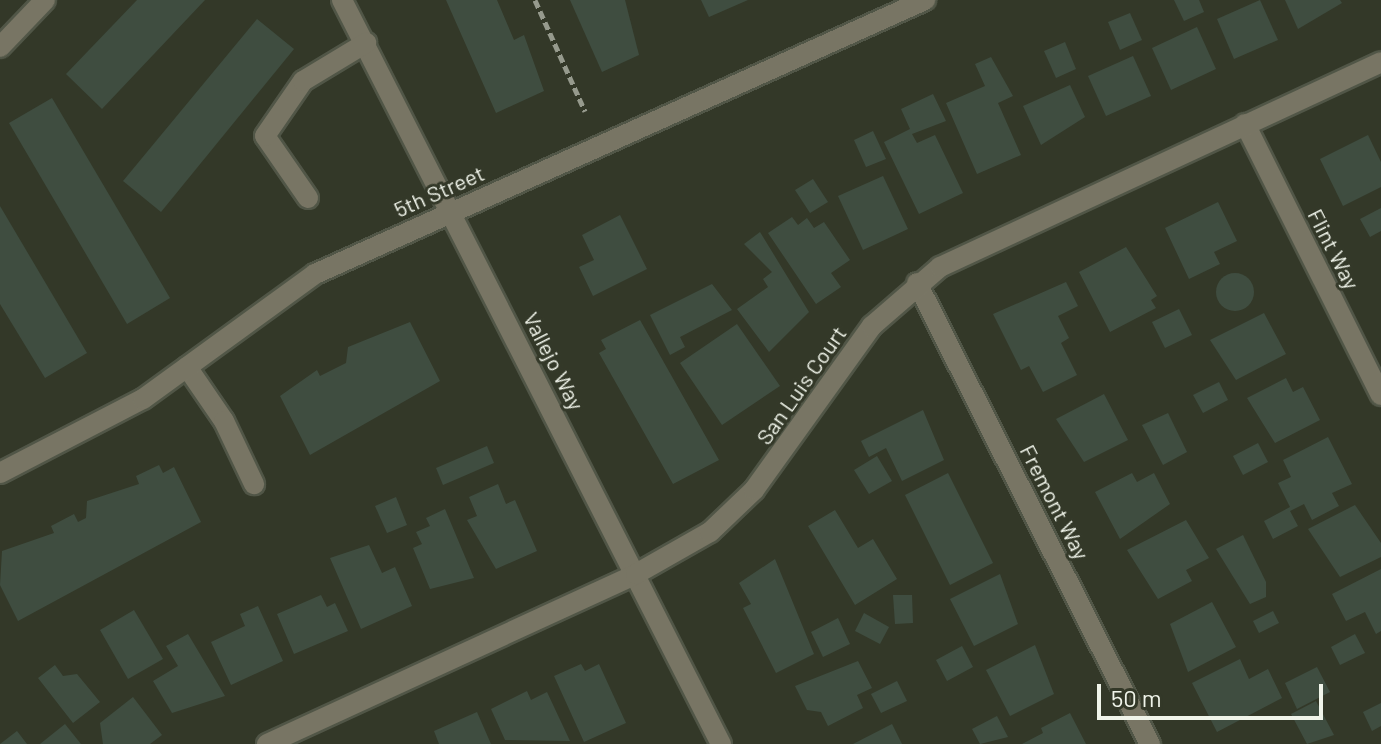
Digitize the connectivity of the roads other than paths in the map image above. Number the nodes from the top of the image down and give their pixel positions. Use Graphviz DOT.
graph roads {
  1 [pos="45,0"];
  2 [pos="342,0"];
  3 [pos="925,0"];
  4 [pos="366,43"];
  5 [pos="0,47"];
  6 [pos="1381,62"];
  7 [pos="1245,124"];
  8 [pos="308,198"];
  9 [pos="452,211"];
  10 [pos="917,283"];
  11 [pos="187,367"];
  12 [pos="1381,395"];
  13 [pos="0,473"];
  14 [pos="254,484"];
  15 [pos="636,574"];
  16 [pos="267,744"];
  17 [pos="721,744"];
  18 [pos="1150,744"];
  1 -- 5 [label="street"];
  2 -- 4 [label="street, Vallejo Way"];
  3 -- 9 [label="street, 5th Street"];
  4 -- 8 [label="street"];
  4 -- 9 [label="street, Vallejo Way"];
  6 -- 7 [label="street, San Luis Court"];
  7 -- 10 [label="street, San Luis Court"];
  7 -- 12 [label="street, Flint Way"];
  9 -- 11 [label="street, 5th Street"];
  9 -- 15 [label="street, Vallejo Way"];
  10 -- 15 [label="street, San Luis Court"];
  10 -- 18 [label="street, Fremont Way"];
  11 -- 13 [label="street, 5th Street"];
  11 -- 14 [label="street"];
  15 -- 16 [label="street, San Luis Court"];
  15 -- 17 [label="street, Vallejo Way"];
}
